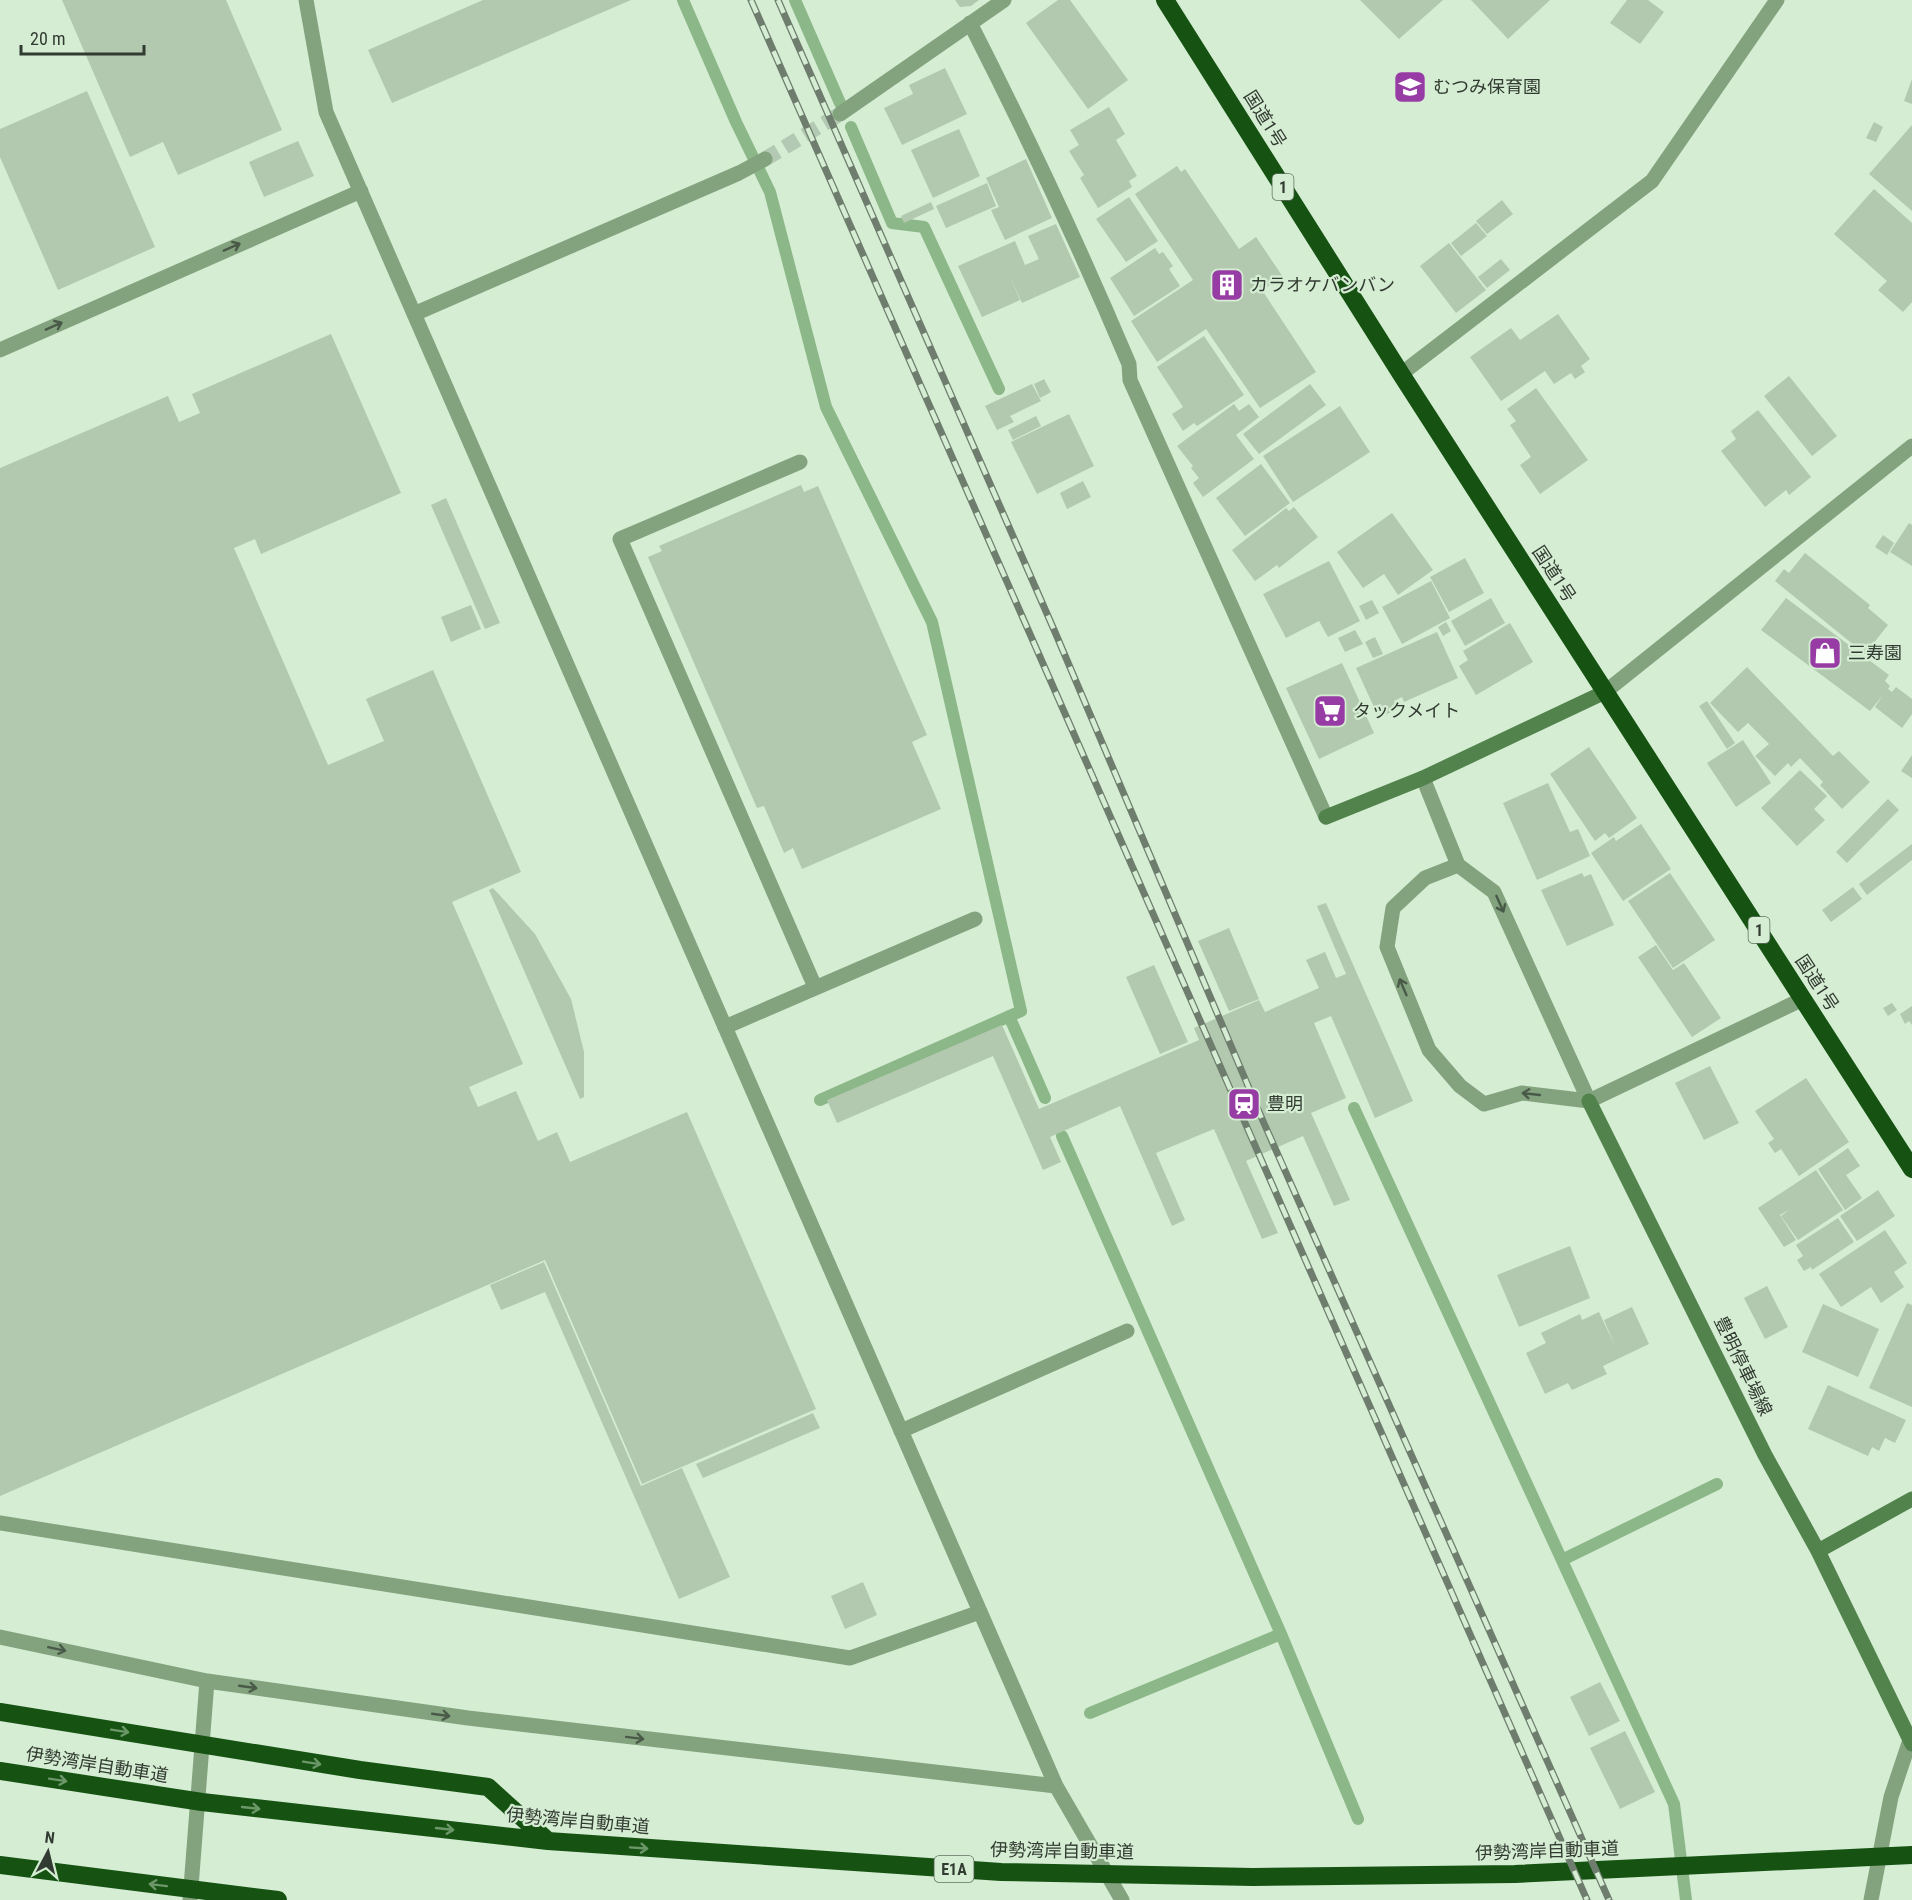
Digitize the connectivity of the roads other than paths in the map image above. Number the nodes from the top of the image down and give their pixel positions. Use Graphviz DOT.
graph roads {
  1 [pos="306,0"];
  2 [pos="1004,0"];
  3 [pos="1165,0"];
  4 [pos="1777,0"];
  5 [pos="970,23"];
  6 [pos="840,114"];
  7 [pos="765,159"];
  8 [pos="361,191"];
  9 [pos="414,314"];
  10 [pos="0,350"];
  11 [pos="1401,374"];
  12 [pos="1912,446"];
  13 [pos="800,462"];
  14 [pos="1605,692"];
  15 [pos="1423,778"];
  16 [pos="1326,817"];
  17 [pos="1458,865"];
  18 [pos="975,919"];
  19 [pos="815,987"];
  20 [pos="1803,999"];
  21 [pos="725,1027"];
  22 [pos="1589,1101"];
  23 [pos="1912,1169"];
  24 [pos="1127,1331"];
  25 [pos="901,1431"];
  26 [pos="1912,1499"];
  27 [pos="0,1523"];
  28 [pos="1818,1551"];
  29 [pos="980,1612"];
  30 [pos="0,1637"];
  31 [pos="207,1681"];
  32 [pos="0,1712"];
  33 [pos="1911,1742"];
  34 [pos="0,1771"];
  35 [pos="1056,1786"];
  36 [pos="548,1841"];
  37 [pos="1912,1855"];
  38 [pos="0,1864"];
  39 [pos="190,1900"];
  40 [pos="278,1900"];
  41 [pos="1122,1900"];
  42 [pos="1871,1900"];
  1 -- 8 [label="street"];
  2 -- 5 [label="street"];
  3 -- 11 [label="highway, 国道1号 / 1"];
  4 -- 11 [label="street"];
  5 -- 6 [label="street"];
  5 -- 16 [label="street"];
  7 -- 9 [label="street"];
  8 -- 9 [label="street"];
  10 -- 8 [label="street, one-way"];
  9 -- 21 [label="street"];
  11 -- 14 [label="highway, 国道1号 / 1"];
  12 -- 14 [label="street"];
  13 -- 19 [label="street"];
  14 -- 15 [label="main road"];
  14 -- 20 [label="highway, 国道1号 / 1"];
  15 -- 16 [label="main road"];
  15 -- 17 [label="street"];
  17 -- 22 [label="street, one-way"];
  22 -- 17 [label="street, one-way"];
  18 -- 19 [label="street"];
  19 -- 21 [label="street"];
  20 -- 22 [label="street"];
  20 -- 23 [label="highway, 国道1号 / 1"];
  21 -- 25 [label="street"];
  22 -- 28 [label="main road, 豊明停車場線"];
  24 -- 25 [label="street"];
  25 -- 29 [label="street"];
  26 -- 28 [label="main road"];
  27 -- 29 [label="street"];
  28 -- 33 [label="main road, 豊明停車場線"];
  29 -- 35 [label="street"];
  30 -- 31 [label="street, one-way"];
  31 -- 35 [label="street, one-way"];
  31 -- 39 [label="street"];
  32 -- 36 [label="highway, one-way"];
  33 -- 42 [label="street"];
  34 -- 36 [label="highway, 伊勢湾岸自動車道 / E1A, one-way"];
  35 -- 41 [label="street"];
  36 -- 37 [label="highway, 伊勢湾岸自動車道 / E1A, one-way"];
  40 -- 38 [label="highway, one-way"];
}
